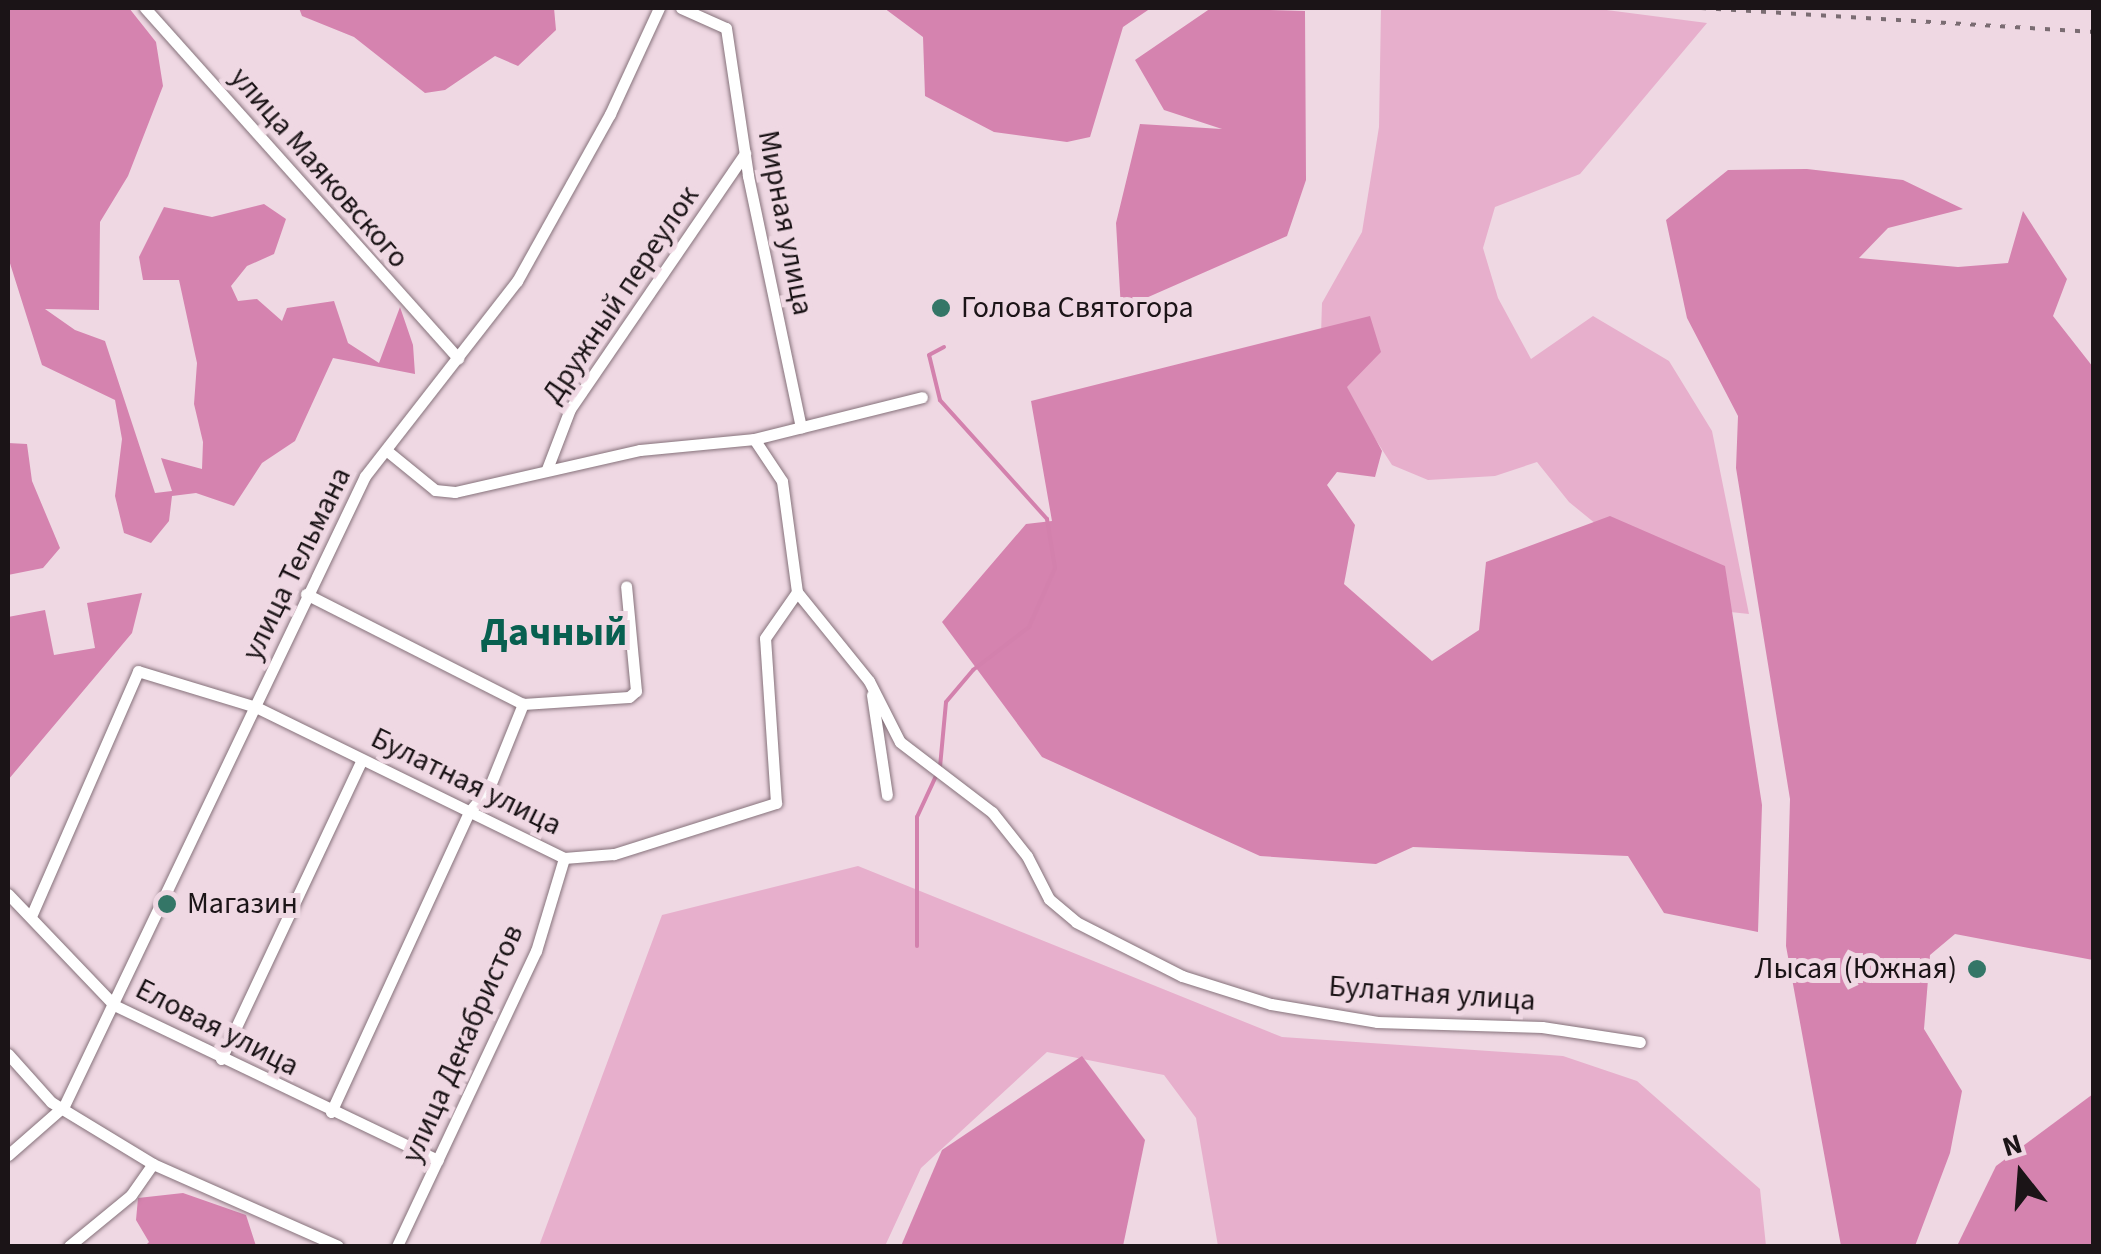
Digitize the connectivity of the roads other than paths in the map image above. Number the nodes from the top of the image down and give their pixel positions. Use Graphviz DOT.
graph roads {
  1 [pos="145,8"];
  2 [pos="659,8"];
  3 [pos="681,8"];
  4 [pos="745,154"];
  5 [pos="458,358"];
  6 [pos="922,396"];
  7 [pos="801,426"];
  8 [pos="754,439"];
  9 [pos="386,450"];
  10 [pos="547,469"];
  11 [pos="626,586"];
  12 [pos="797,592"];
  13 [pos="306,594"];
  14 [pos="869,682"];
  15 [pos="522,704"];
  16 [pos="256,707"];
  17 [pos="362,760"];
  18 [pos="887,795"];
  19 [pos="469,812"];
  20 [pos="564,858"];
  21 [pos="8,894"];
  22 [pos="32,914"];
  23 [pos="114,1005"];
  24 [pos="1640,1042"];
  25 [pos="8,1054"];
  26 [pos="222,1059"];
  27 [pos="64,1106"];
  28 [pos="331,1112"];
  29 [pos="8,1155"];
  30 [pos="438,1160"];
  31 [pos="152,1164"];
  32 [pos="69,1246"];
  33 [pos="338,1246"];
  34 [pos="397,1246"];
  1 -- 5 [label="street, улица Маяковского"];
  2 -- 5 [label="street, улица Тельмана"];
  3 -- 4 [label="street, Мирная улица"];
  4 -- 7 [label="street, Мирная улица"];
  4 -- 10 [label="street, Дружный переулок"];
  5 -- 9 [label="street, улица Тельмана"];
  6 -- 7 [label="street"];
  7 -- 8 [label="street"];
  8 -- 10 [label="street"];
  8 -- 12 [label="street"];
  9 -- 10 [label="street"];
  9 -- 13 [label="street, улица Тельмана"];
  11 -- 15 [label="street"];
  12 -- 14 [label="street, Булатная улица"];
  12 -- 20 [label="street, Булатная улица"];
  13 -- 15 [label="street"];
  13 -- 16 [label="street, улица Тельмана"];
  14 -- 18 [label="street"];
  14 -- 24 [label="street, Булатная улица"];
  15 -- 19 [label="street"];
  16 -- 17 [label="street, Булатная улица"];
  16 -- 22 [label="street, Булатная улица"];
  16 -- 23 [label="street, улица Тельмана"];
  17 -- 19 [label="street, Булатная улица"];
  17 -- 26 [label="street"];
  19 -- 20 [label="street, Булатная улица"];
  19 -- 28 [label="street"];
  20 -- 30 [label="street, улица Декабристов"];
  21 -- 22 [label="street, Еловая улица"];
  22 -- 23 [label="street, Еловая улица"];
  23 -- 26 [label="street, Еловая улица"];
  23 -- 27 [label="street, улица Тельмана"];
  25 -- 27 [label="street"];
  26 -- 28 [label="street, Еловая улица"];
  27 -- 29 [label="street, улица Тельмана"];
  27 -- 31 [label="street"];
  28 -- 30 [label="street, Еловая улица"];
  30 -- 34 [label="street, улица Декабристов"];
  31 -- 32 [label="street"];
  31 -- 33 [label="street"];
}
